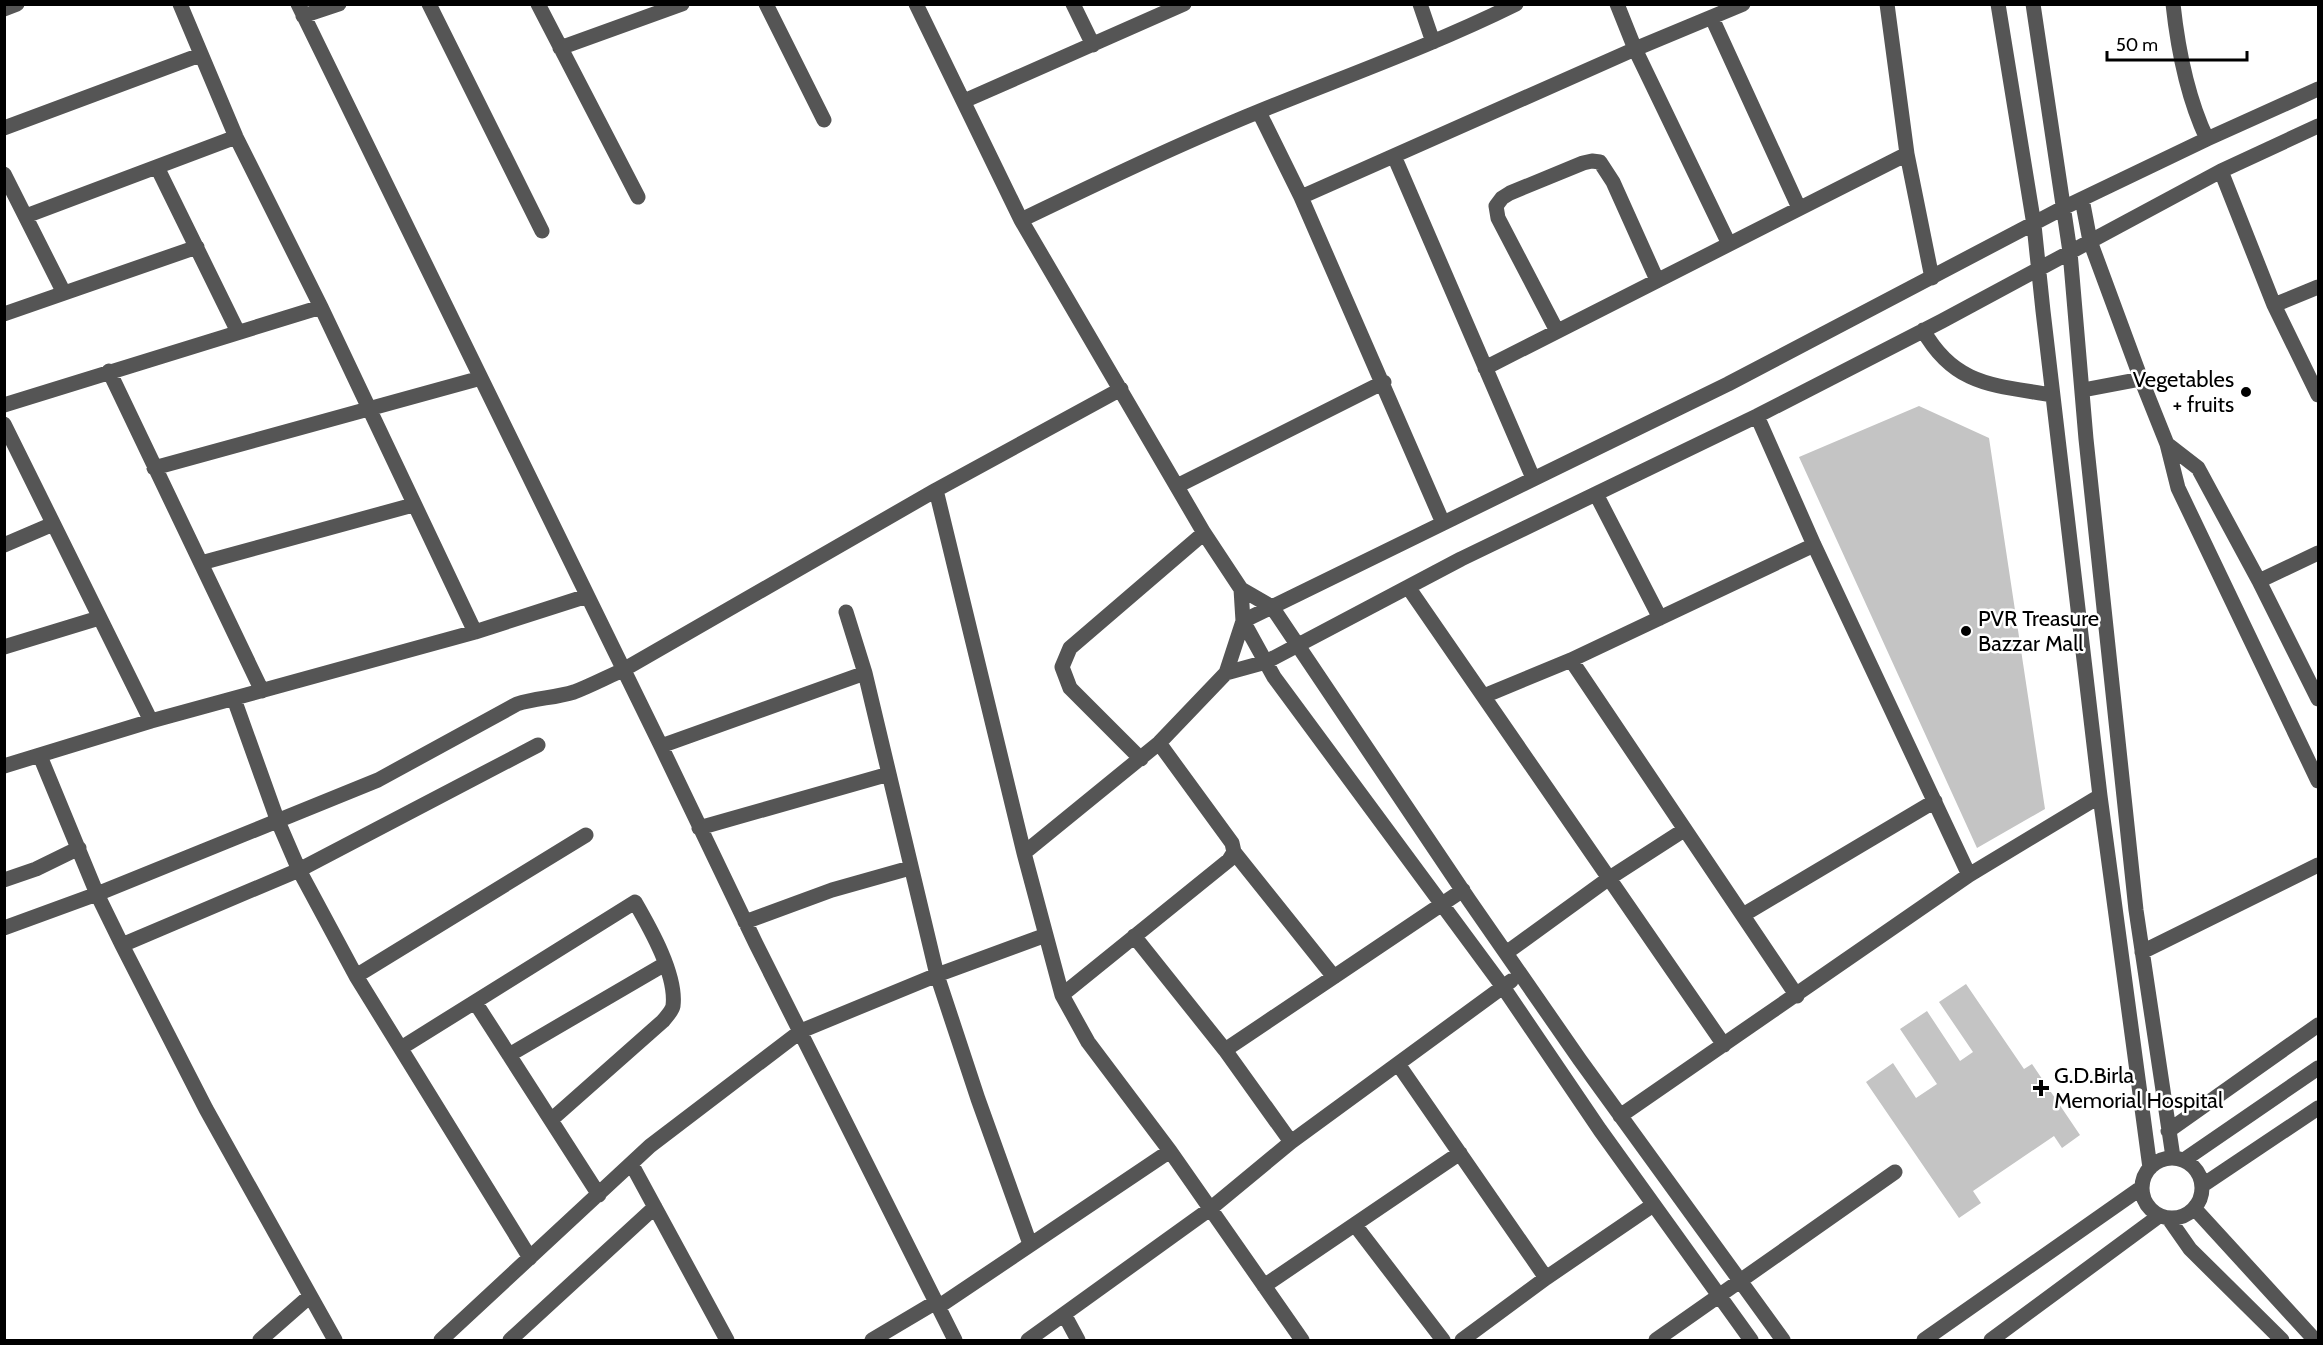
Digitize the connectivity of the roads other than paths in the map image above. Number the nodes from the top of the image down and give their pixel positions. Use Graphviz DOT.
graph roads {
  1 [pos="17,4"];
  2 [pos="180,4"];
  3 [pos="339,4"];
  4 [pos="429,4"];
  5 [pos="538,4"];
  6 [pos="682,4"];
  7 [pos="766,4"];
  8 [pos="916,4"];
  9 [pos="1073,4"];
  10 [pos="1420,4"];
  11 [pos="1516,4"];
  12 [pos="1617,4"];
  13 [pos="1743,4"];
  14 [pos="1887,4"];
  15 [pos="1998,4"];
  16 [pos="2033,4"];
  17 [pos="1175,6"];
  18 [pos="2178,6"];
  19 [pos="4,9"];
  20 [pos="301,10"];
  21 [pos="1712,18"];
  22 [pos="1433,42"];
  23 [pos="1093,45"];
  24 [pos="561,48"];
  25 [pos="1635,49"];
  26 [pos="200,55"];
  27 [pos="2319,89"];
  28 [pos="964,101"];
  29 [pos="1259,112"];
  30 [pos="824,120"];
  31 [pos="2319,126"];
  32 [pos="4,128"];
  33 [pos="236,137"];
  34 [pos="2207,139"];
  35 [pos="1907,154"];
  36 [pos="1394,156"];
  37 [pos="157,167"];
  38 [pos="2221,171"];
  39 [pos="4,174"];
  40 [pos="638,197"];
  41 [pos="1301,197"];
  42 [pos="2082,200"];
  43 [pos="1799,208"];
  44 [pos="2063,208"];
  45 [pos="26,216"];
  46 [pos="1021,220"];
  47 [pos="2034,225"];
  48 [pos="542,231"];
  49 [pos="2090,241"];
  50 [pos="1729,244"];
  51 [pos="197,247"];
  52 [pos="2070,252"];
  53 [pos="2040,269"];
  54 [pos="1932,278"];
  55 [pos="1657,280"];
  56 [pos="2319,287"];
  57 [pos="64,293"];
  58 [pos="2274,305"];
  59 [pos="321,307"];
  60 [pos="4,314"];
  61 [pos="1923,330"];
  62 [pos="1557,331"];
  63 [pos="238,332"];
  64 [pos="1485,368"];
  65 [pos="109,371"];
  66 [pos="481,378"];
  67 [pos="2141,379"];
  68 [pos="2315,380"];
  69 [pos="1384,382"];
  70 [pos="1121,389"];
  71 [pos="2083,390"];
  72 [pos="2052,394"];
  73 [pos="2319,395"];
  74 [pos="4,405"];
  75 [pos="369,409"];
  76 [pos="1757,416"];
  77 [pos="4,424"];
  78 [pos="8,439"];
  79 [pos="2167,444"];
  80 [pos="154,468"];
  81 [pos="1533,478"];
  82 [pos="1177,486"];
  83 [pos="936,490"];
  84 [pos="1596,494"];
  85 [pos="413,506"];
  86 [pos="1443,523"];
  87 [pos="52,524"];
  88 [pos="1204,533"];
  89 [pos="4,545"];
  90 [pos="1814,545"];
  91 [pos="2319,553"];
  92 [pos="201,563"];
  93 [pos="2259,581"];
  94 [pos="1408,587"];
  95 [pos="1241,590"];
  96 [pos="587,596"];
  97 [pos="1272,607"];
  98 [pos="846,612"];
  99 [pos="99,618"];
  100 [pos="1660,618"];
  101 [pos="1243,621"];
  102 [pos="475,632"];
  103 [pos="1297,645"];
  104 [pos="4,647"];
  105 [pos="1571,660"];
  106 [pos="1266,662"];
  107 [pos="623,670"];
  108 [pos="865,673"];
  109 [pos="1226,673"];
  110 [pos="262,691"];
  111 [pos="1484,696"];
  112 [pos="234,699"];
  113 [pos="2319,699"];
  114 [pos="152,721"];
  115 [pos="1159,743"];
  116 [pos="538,745"];
  117 [pos="661,746"];
  118 [pos="40,756"];
  119 [pos="1141,759"];
  120 [pos="4,766"];
  121 [pos="889,774"];
  122 [pos="2319,781"];
  123 [pos="2100,796"];
  124 [pos="1935,801"];
  125 [pos="277,819"];
  126 [pos="699,828"];
  127 [pos="1684,830"];
  128 [pos="585,835"];
  129 [pos="79,848"];
  130 [pos="1024,852"];
  131 [pos="1234,852"];
  132 [pos="2319,865"];
  133 [pos="910,868"];
  134 [pos="299,870"];
  135 [pos="1969,875"];
  136 [pos="1608,879"];
  137 [pos="4,880"];
  138 [pos="1462,890"];
  139 [pos="97,894"];
  140 [pos="1442,903"];
  141 [pos="1743,915"];
  142 [pos="745,922"];
  143 [pos="4,928"];
  144 [pos="1046,935"];
  145 [pos="1134,936"];
  146 [pos="122,945"];
  147 [pos="2142,952"];
  148 [pos="1506,953"];
  149 [pos="665,964"];
  150 [pos="1521,974"];
  151 [pos="937,975"];
  152 [pos="356,976"];
  153 [pos="1334,977"];
  154 [pos="1503,987"];
  155 [pos="1062,995"];
  156 [pos="1797,996"];
  157 [pos="476,1002"];
  158 [pos="2319,1025"];
  159 [pos="801,1031"];
  160 [pos="1724,1046"];
  161 [pos="401,1048"];
  162 [pos="1225,1050"];
  163 [pos="509,1055"];
  164 [pos="1398,1064"];
  165 [pos="2319,1068"];
  166 [pos="2319,1108"];
  167 [pos="1620,1116"];
  168 [pos="551,1120"];
  169 [pos="2168,1131"];
  170 [pos="1291,1142"];
  171 [pos="1170,1151"];
  172 [pos="1460,1154"];
  173 [pos="2179,1158"];
  174 [pos="632,1165"];
  175 [pos="2150,1168"];
  176 [pos="1895,1172"];
  177 [pos="2203,1185"];
  178 [pos="2141,1188"];
  179 [pos="599,1195"];
  180 [pos="1653,1205"];
  181 [pos="655,1207"];
  182 [pos="1210,1209"];
  183 [pos="2195,1209"];
  184 [pos="2164,1217"];
  185 [pos="1355,1224"];
  186 [pos="1030,1244"];
  187 [pos="530,1258"];
  188 [pos="1546,1278"];
  189 [pos="1741,1282"];
  190 [pos="1264,1286"];
  191 [pos="310,1296"];
  192 [pos="1721,1296"];
  193 [pos="937,1305"];
  194 [pos="1064,1314"];
  195 [pos="260,1341"];
  196 [pos="335,1341"];
  197 [pos="441,1341"];
  198 [pos="510,1341"];
  199 [pos="727,1341"];
  200 [pos="872,1341"];
  201 [pos="955,1341"];
  202 [pos="1028,1341"];
  203 [pos="1078,1341"];
  204 [pos="1302,1341"];
  205 [pos="1443,1341"];
  206 [pos="1462,1341"];
  207 [pos="1656,1341"];
  208 [pos="1751,1341"];
  209 [pos="1783,1341"];
  210 [pos="1924,1341"];
  211 [pos="1991,1341"];
  212 [pos="2282,1341"];
  213 [pos="2315,1341"];
  1 -- 19 [label="street"];
  2 -- 26 [label="street"];
  3 -- 20 [label="street"];
  4 -- 48 [label="street"];
  5 -- 24 [label="street"];
  6 -- 24 [label="street"];
  7 -- 30 [label="street"];
  8 -- 28 [label="street"];
  9 -- 23 [label="street"];
  10 -- 22 [label="street"];
  11 -- 22 [label="street"];
  12 -- 25 [label="street"];
  13 -- 21 [label="street"];
  14 -- 35 [label="street"];
  15 -- 47 [label="street"];
  16 -- 44 [label="street"];
  17 -- 23 [label="street"];
  18 -- 34 [label="street"];
  20 -- 66 [label="street"];
  21 -- 25 [label="street"];
  21 -- 43 [label="street"];
  22 -- 29 [label="street"];
  23 -- 28 [label="street"];
  24 -- 40 [label="street"];
  25 -- 36 [label="street"];
  25 -- 50 [label="street"];
  26 -- 32 [label="street"];
  26 -- 33 [label="street"];
  27 -- 34 [label="street"];
  28 -- 46 [label="street"];
  29 -- 41 [label="street"];
  29 -- 46 [label="street"];
  31 -- 38 [label="street"];
  33 -- 37 [label="street"];
  33 -- 59 [label="street"];
  34 -- 42 [label="street"];
  35 -- 43 [label="street"];
  35 -- 54 [label="street"];
  36 -- 41 [label="street"];
  36 -- 64 [label="street"];
  37 -- 45 [label="street"];
  37 -- 51 [label="street"];
  38 -- 49 [label="street"];
  38 -- 58 [label="street"];
  39 -- 45 [label="street"];
  41 -- 69 [label="street"];
  42 -- 44 [label="street"];
  42 -- 49 [label="street"];
  43 -- 50 [label="street"];
  44 -- 47 [label="street"];
  44 -- 52 [label="street"];
  45 -- 57 [label="street"];
  46 -- 70 [label="street"];
  47 -- 53 [label="street"];
  47 -- 54 [label="street"];
  49 -- 52 [label="street"];
  49 -- 67 [label="street"];
  50 -- 55 [label="street"];
  51 -- 57 [label="street"];
  51 -- 63 [label="street"];
  52 -- 53 [label="street"];
  52 -- 71 [label="street"];
  53 -- 61 [label="street"];
  53 -- 72 [label="street"];
  54 -- 81 [label="street"];
  55 -- 62 [label="street"];
  55 -- 62 [label="street"];
  56 -- 58 [label="street"];
  57 -- 60 [label="street"];
  58 -- 68 [label="street"];
  59 -- 63 [label="street"];
  59 -- 75 [label="street"];
  61 -- 72 [label="street"];
  61 -- 76 [label="street"];
  62 -- 64 [label="street"];
  63 -- 65 [label="street"];
  64 -- 81 [label="street"];
  65 -- 74 [label="street"];
  65 -- 80 [label="street"];
  66 -- 75 [label="street"];
  66 -- 96 [label="street"];
  67 -- 71 [label="street"];
  67 -- 79 [label="street"];
  68 -- 73 [label="street"];
  69 -- 82 [label="street"];
  69 -- 86 [label="street"];
  70 -- 82 [label="street"];
  70 -- 83 [label="street"];
  71 -- 147 [label="street"];
  72 -- 123 [label="street"];
  75 -- 80 [label="street"];
  75 -- 85 [label="street"];
  76 -- 84 [label="street"];
  76 -- 90 [label="street"];
  77 -- 78 [label="street"];
  78 -- 87 [label="street"];
  79 -- 93 [label="street"];
  79 -- 122 [label="street"];
  80 -- 92 [label="street"];
  81 -- 86 [label="street"];
  82 -- 88 [label="street"];
  83 -- 107 [label="street"];
  83 -- 130 [label="street"];
  84 -- 94 [label="street"];
  84 -- 100 [label="street"];
  85 -- 92 [label="street"];
  85 -- 102 [label="street"];
  86 -- 97 [label="street"];
  87 -- 89 [label="street"];
  87 -- 99 [label="street"];
  88 -- 95 [label="street"];
  88 -- 119 [label="street"];
  90 -- 100 [label="street"];
  90 -- 124 [label="street"];
  91 -- 93 [label="street"];
  92 -- 110 [label="street"];
  93 -- 113 [label="street"];
  94 -- 103 [label="street"];
  94 -- 111 [label="street"];
  95 -- 97 [label="street"];
  95 -- 101 [label="street"];
  96 -- 102 [label="street"];
  96 -- 107 [label="street"];
  97 -- 101 [label="street"];
  97 -- 103 [label="street"];
  98 -- 108 [label="street"];
  99 -- 104 [label="street"];
  99 -- 114 [label="street"];
  100 -- 105 [label="street"];
  101 -- 106 [label="street"];
  101 -- 109 [label="street"];
  102 -- 110 [label="street"];
  103 -- 106 [label="street"];
  103 -- 138 [label="street"];
  105 -- 111 [label="street"];
  105 -- 127 [label="street"];
  106 -- 109 [label="street"];
  106 -- 140 [label="street"];
  107 -- 117 [label="street"];
  107 -- 125 [label="street"];
  108 -- 117 [label="street"];
  108 -- 121 [label="street"];
  109 -- 115 [label="street"];
  110 -- 112 [label="street"];
  111 -- 136 [label="street"];
  112 -- 114 [label="street"];
  112 -- 125 [label="street"];
  114 -- 118 [label="street"];
  115 -- 119 [label="street"];
  115 -- 131 [label="street"];
  116 -- 134 [label="street"];
  117 -- 126 [label="street"];
  118 -- 120 [label="street"];
  118 -- 129 [label="street"];
  119 -- 130 [label="street"];
  121 -- 126 [label="street"];
  121 -- 133 [label="street"];
  123 -- 135 [label="street"];
  123 -- 175 [label="street"];
  124 -- 135 [label="street"];
  124 -- 141 [label="street"];
  125 -- 134 [label="street"];
  125 -- 139 [label="street"];
  126 -- 142 [label="street"];
  127 -- 136 [label="street"];
  127 -- 141 [label="street"];
  128 -- 152 [label="street"];
  129 -- 137 [label="street"];
  129 -- 139 [label="street"];
  130 -- 144 [label="street"];
  131 -- 145 [label="street"];
  131 -- 153 [label="street"];
  132 -- 147 [label="street"];
  133 -- 142 [label="street"];
  133 -- 151 [label="street"];
  134 -- 146 [label="street"];
  134 -- 152 [label="street"];
  135 -- 156 [label="street"];
  136 -- 148 [label="street"];
  136 -- 160 [label="street"];
  138 -- 140 [label="street"];
  138 -- 148 [label="street"];
  139 -- 143 [label="street"];
  139 -- 146 [label="street"];
  140 -- 153 [label="street"];
  140 -- 154 [label="street"];
  141 -- 156 [label="street"];
  142 -- 159 [label="street"];
  144 -- 151 [label="street"];
  144 -- 155 [label="street"];
  145 -- 155 [label="street"];
  145 -- 162 [label="street"];
  146 -- 191 [label="street"];
  147 -- 169 [label="street"];
  148 -- 150 [label="street"];
  149 -- 157 [label="street"];
  149 -- 163 [label="street"];
  149 -- 168 [label="street"];
  150 -- 154 [label="street"];
  150 -- 167 [label="street"];
  151 -- 159 [label="street"];
  151 -- 186 [label="street"];
  152 -- 161 [label="street"];
  153 -- 162 [label="street"];
  154 -- 164 [label="street"];
  154 -- 180 [label="street"];
  155 -- 171 [label="street"];
  156 -- 160 [label="street"];
  157 -- 161 [label="street"];
  157 -- 163 [label="street"];
  158 -- 169 [label="street"];
  159 -- 174 [label="street"];
  159 -- 193 [label="street"];
  160 -- 167 [label="street"];
  161 -- 187 [label="street"];
  162 -- 170 [label="street"];
  163 -- 168 [label="street"];
  164 -- 170 [label="street"];
  164 -- 172 [label="street"];
  165 -- 173 [label="street"];
  166 -- 177 [label="street"];
  167 -- 189 [label="street"];
  168 -- 179 [label="street"];
  169 -- 173 [label="street"];
  170 -- 182 [label="street"];
  171 -- 182 [label="street"];
  171 -- 186 [label="street"];
  172 -- 185 [label="street"];
  172 -- 188 [label="street"];
  173 -- 175 [label="street"];
  173 -- 177 [label="street"];
  174 -- 179 [label="street"];
  174 -- 181 [label="street"];
  175 -- 178 [label="street"];
  176 -- 189 [label="street"];
  177 -- 183 [label="street"];
  178 -- 184 [label="street"];
  178 -- 210 [label="street"];
  179 -- 187 [label="street"];
  180 -- 188 [label="street"];
  180 -- 192 [label="street"];
  181 -- 198 [label="street"];
  181 -- 199 [label="street"];
  182 -- 190 [label="street"];
  182 -- 194 [label="street"];
  183 -- 184 [label="street"];
  183 -- 213 [label="street"];
  184 -- 211 [label="street"];
  184 -- 212 [label="street"];
  185 -- 190 [label="street"];
  185 -- 205 [label="street"];
  186 -- 193 [label="street"];
  187 -- 197 [label="street"];
  188 -- 206 [label="street"];
  189 -- 192 [label="street"];
  189 -- 209 [label="street"];
  190 -- 204 [label="street"];
  191 -- 195 [label="street"];
  191 -- 196 [label="street"];
  192 -- 207 [label="street"];
  192 -- 208 [label="street"];
  193 -- 200 [label="street"];
  193 -- 201 [label="street"];
  194 -- 202 [label="street"];
  194 -- 203 [label="street"];
}
